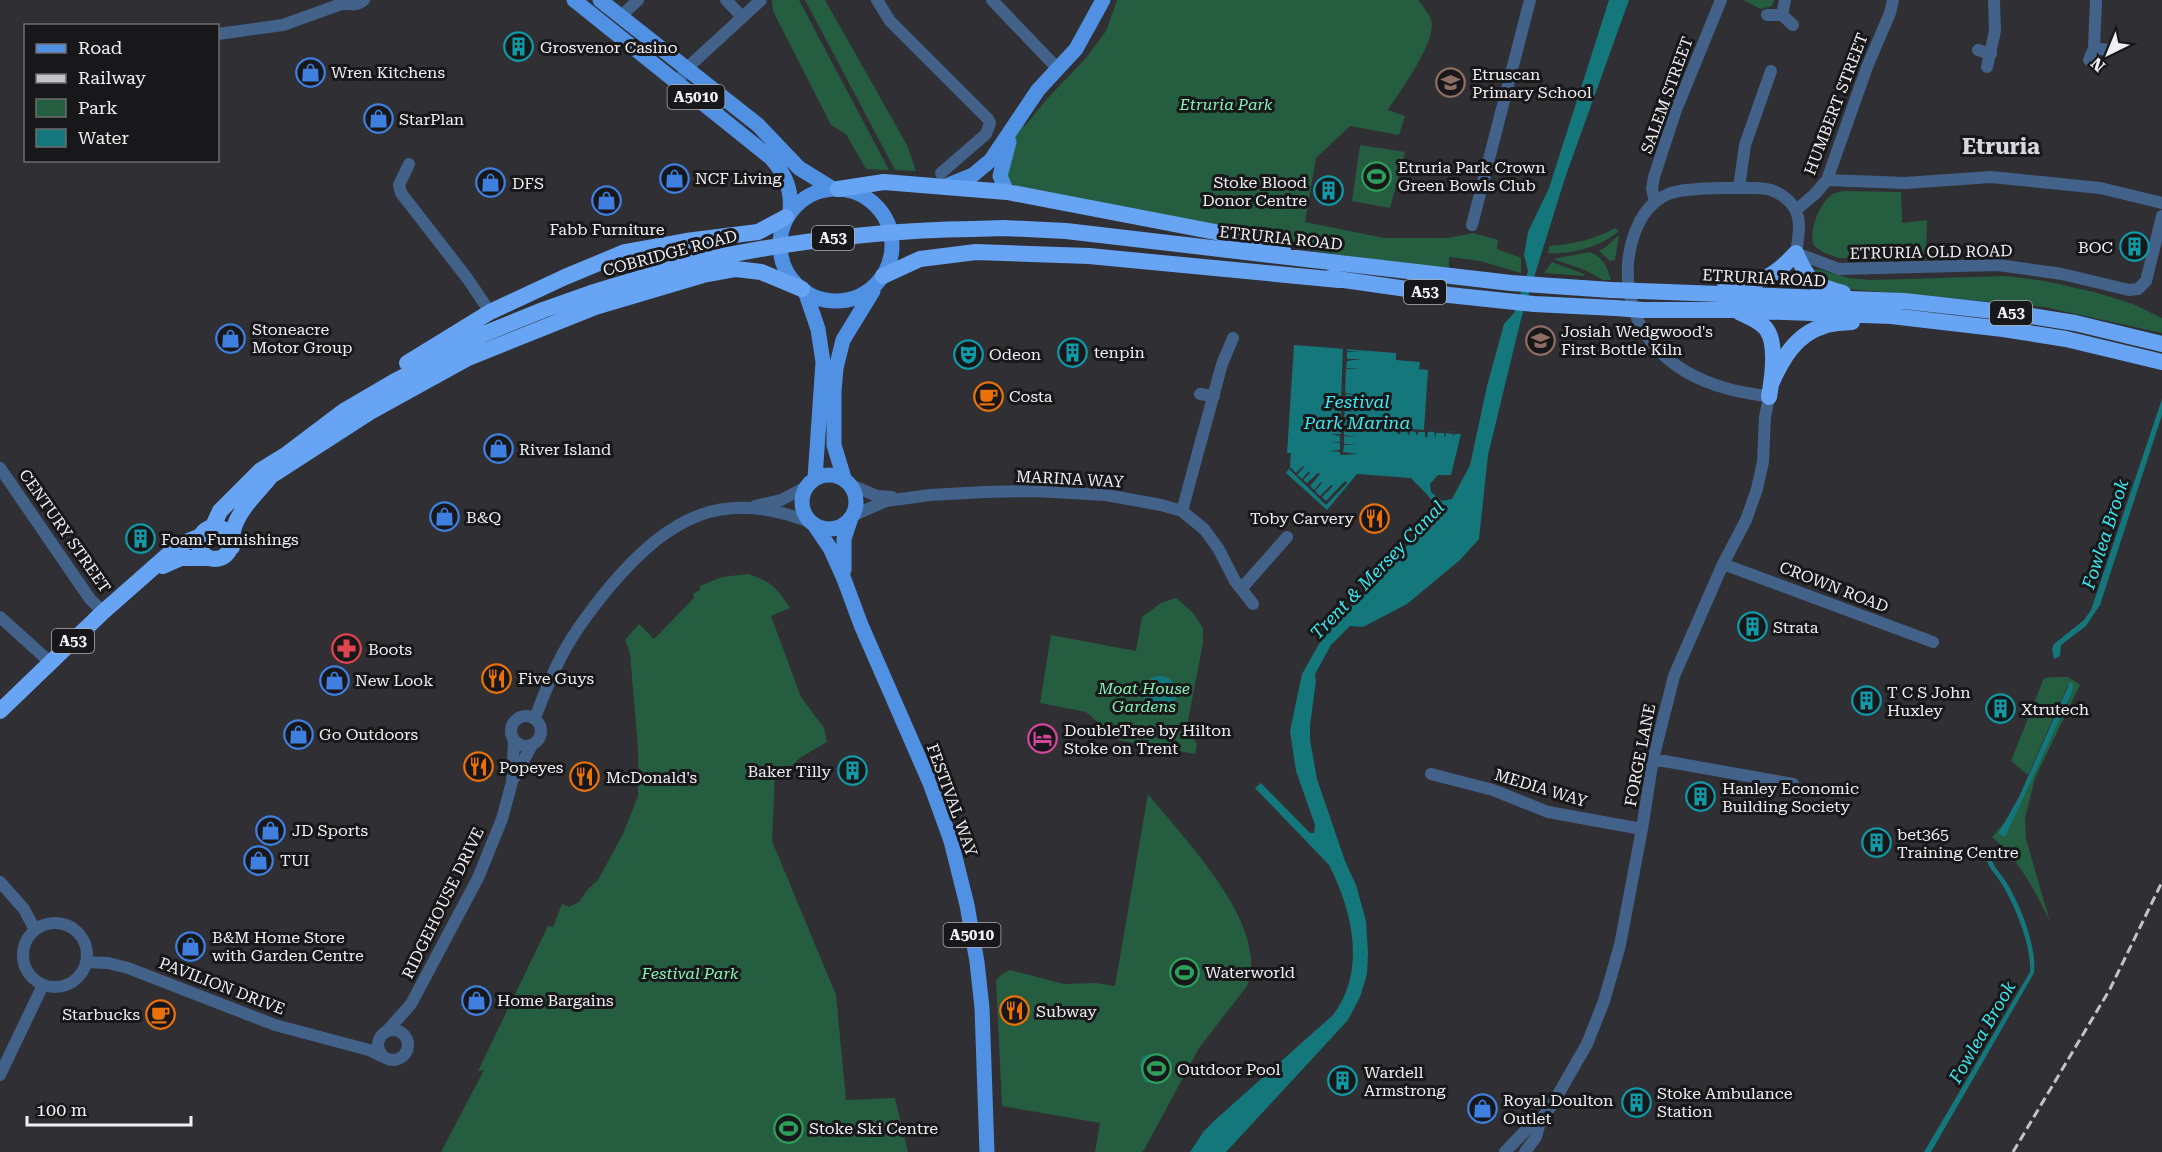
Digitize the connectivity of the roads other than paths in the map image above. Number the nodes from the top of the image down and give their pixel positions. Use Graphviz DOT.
graph roads {
  1 [pos="364,0"];
  2 [pos="574,0"];
  3 [pos="600,0"];
  4 [pos="638,0"];
  5 [pos="726,0"];
  6 [pos="761,0"];
  7 [pos="877,0"];
  8 [pos="992,0"];
  9 [pos="1103,0"];
  10 [pos="1530,0"];
  11 [pos="1720,0"];
  12 [pos="1785,0"];
  13 [pos="1893,0"];
  14 [pos="1994,0"];
  15 [pos="2096,0"];
  16 [pos="335,3"];
  17 [pos="1767,15"];
  18 [pos="1782,15"];
  19 [pos="620,17"];
  20 [pos="742,17"];
  21 [pos="1793,25"];
  22 [pos="219,34"];
  23 [pos="2094,48"];
  24 [pos="1978,50"];
  25 [pos="2108,50"];
  26 [pos="2089,60"];
  27 [pos="1057,68"];
  28 [pos="1772,71"];
  29 [pos="682,76"];
  30 [pos="1017,120"];
  31 [pos="409,164"];
  32 [pos="944,180"];
  33 [pos="1827,180"];
  34 [pos="1739,188"];
  35 [pos="835,189"];
  36 [pos="1007,192"];
  37 [pos="1655,202"];
  38 [pos="2162,203"];
  39 [pos="1796,210"];
  40 [pos="788,215"];
  41 [pos="2162,216"];
  42 [pos="1472,225"];
  43 [pos="1209,249"];
  44 [pos="1796,254"];
  45 [pos="1345,262"];
  46 [pos="882,278"];
  47 [pos="1339,280"];
  48 [pos="803,290"];
  49 [pos="1688,292"];
  50 [pos="1864,298"];
  51 [pos="1736,310"];
  52 [pos="490,312"];
  53 [pos="1891,316"];
  54 [pos="1233,338"];
  55 [pos="2159,344"];
  56 [pos="2157,361"];
  57 [pos="1770,390"];
  58 [pos="1200,394"];
  59 [pos="1214,396"];
  60 [pos="344,411"];
  61 [pos="287,454"];
  62 [pos="0,468"];
  63 [pos="274,474"];
  64 [pos="847,481"];
  65 [pos="810,483"];
  66 [pos="908,497"];
  67 [pos="748,508"];
  68 [pos="1182,511"];
  69 [pos="852,518"];
  70 [pos="814,524"];
  71 [pos="206,532"];
  72 [pos="1287,537"];
  73 [pos="231,547"];
  74 [pos="208,558"];
  75 [pos="1723,564"];
  76 [pos="148,573"];
  77 [pos="844,579"];
  78 [pos="1240,589"];
  79 [pos="1253,604"];
  80 [pos="104,612"];
  81 [pos="0,616"];
  82 [pos="1933,642"];
  83 [pos="51,663"];
  84 [pos="0,711"];
  85 [pos="535,718"];
  86 [pos="514,740"];
  87 [pos="532,745"];
  88 [pos="1653,759"];
  89 [pos="1431,774"];
  90 [pos="512,782"];
  91 [pos="1793,784"];
  92 [pos="1642,830"];
  93 [pos="0,882"];
  94 [pos="35,930"];
  95 [pos="86,962"];
  96 [pos="43,985"];
  97 [pos="411,1004"];
  98 [pos="383,1034"];
  99 [pos="405,1035"];
  100 [pos="346,1044"];
  101 [pos="381,1056"];
  102 [pos="0,1075"];
  103 [pos="1541,1119"];
  104 [pos="987,1152"];
  105 [pos="1505,1152"];
  106 [pos="1525,1152"];
  1 -- 16 [label="street"];
  2 -- 29 [label="main road, A5010"];
  3 -- 19 [label="main road, A5010"];
  4 -- 19 [label="street"];
  5 -- 20 [label="street"];
  6 -- 20 [label="street"];
  7 -- 32 [label="street"];
  8 -- 27 [label="street"];
  9 -- 27 [label="main road"];
  10 -- 42 [label="street"];
  11 -- 37 [label="street, SALEM STREET"];
  12 -- 18 [label="street"];
  13 -- 33 [label="street, HUMBERT STREET"];
  14 -- 24 [label="street"];
  15 -- 23 [label="street"];
  16 -- 22 [label="street"];
  17 -- 18 [label="street"];
  18 -- 21 [label="street"];
  19 -- 29 [label="main road, A5010"];
  20 -- 29 [label="street"];
  23 -- 25 [label="street"];
  23 -- 26 [label="street"];
  27 -- 30 [label="main road"];
  28 -- 34 [label="street"];
  29 -- 35 [label="main road, A5010"];
  29 -- 40 [label="main road, A5010"];
  30 -- 32 [label="main road"];
  30 -- 36 [label="main road"];
  31 -- 52 [label="street"];
  32 -- 35 [label="highway"];
  32 -- 36 [label="highway"];
  33 -- 38 [label="street"];
  33 -- 39 [label="street, HUMBERT STREET"];
  34 -- 37 [label="street"];
  34 -- 39 [label="street"];
  35 -- 40 [label="main road"];
  35 -- 46 [label="main road"];
  36 -- 45 [label="highway"];
  37 -- 57 [label="street"];
  39 -- 44 [label="street"];
  40 -- 48 [label="main road"];
  40 -- 52 [label="highway"];
  41 -- 44 [label="street, ETRURIA OLD ROAD"];
  43 -- 45 [label="highway, ETRURIA ROAD / A53"];
  43 -- 47 [label="highway, ETRURIA ROAD / A53"];
  43 -- 60 [label="highway, COBRIDGE ROAD / A53, bridge"];
  44 -- 49 [label="highway"];
  44 -- 50 [label="highway"];
  45 -- 49 [label="highway, ETRURIA ROAD / A53, bridge"];
  46 -- 47 [label="highway"];
  46 -- 48 [label="main road"];
  46 -- 64 [label="main road, A5010"];
  47 -- 51 [label="highway, ETRURIA ROAD / A53, bridge"];
  48 -- 63 [label="highway"];
  48 -- 65 [label="main road, A5010"];
  49 -- 50 [label="highway, ETRURIA ROAD / A53"];
  50 -- 55 [label="highway, ETRURIA ROAD / A53"];
  51 -- 53 [label="highway, ETRURIA ROAD / A53"];
  51 -- 57 [label="highway"];
  52 -- 60 [label="highway"];
  53 -- 56 [label="highway, ETRURIA ROAD / A53"];
  53 -- 57 [label="highway"];
  54 -- 59 [label="street"];
  57 -- 75 [label="street, FORGE LANE"];
  58 -- 59 [label="street"];
  59 -- 68 [label="street"];
  60 -- 61 [label="highway, COBRIDGE ROAD / A53"];
  61 -- 63 [label="highway"];
  61 -- 71 [label="highway, COBRIDGE ROAD / A53"];
  62 -- 80 [label="street, CENTURY STREET"];
  63 -- 73 [label="highway"];
  64 -- 65 [label="main road"];
  64 -- 66 [label="street, MARINA WAY"];
  64 -- 69 [label="main road, A5010"];
  65 -- 67 [label="street"];
  65 -- 70 [label="main road, A5010"];
  66 -- 68 [label="street, MARINA WAY"];
  66 -- 69 [label="street, MARINA WAY"];
  67 -- 70 [label="street"];
  67 -- 85 [label="street"];
  68 -- 78 [label="street, MARINA WAY"];
  69 -- 70 [label="main road"];
  69 -- 77 [label="main road, FESTIVAL WAY / A5010"];
  70 -- 77 [label="main road, FESTIVAL WAY / A5010"];
  71 -- 73 [label="highway"];
  71 -- 74 [label="highway"];
  71 -- 76 [label="highway, A53"];
  72 -- 78 [label="street"];
  73 -- 74 [label="highway"];
  74 -- 76 [label="highway, A53"];
  75 -- 82 [label="street, CROWN ROAD"];
  75 -- 88 [label="street, FORGE LANE"];
  76 -- 80 [label="highway, A53"];
  77 -- 104 [label="main road, FESTIVAL WAY / A5010"];
  78 -- 79 [label="street, MARINA WAY"];
  80 -- 83 [label="highway, A53"];
  81 -- 83 [label="street"];
  83 -- 84 [label="highway, A53"];
  85 -- 86 [label="street"];
  85 -- 87 [label="street"];
  86 -- 87 [label="street"];
  86 -- 90 [label="street, RIDGEHOUSE DRIVE"];
  87 -- 90 [label="street, RIDGEHOUSE DRIVE"];
  88 -- 91 [label="street"];
  88 -- 92 [label="street, FORGE LANE"];
  89 -- 92 [label="street, MEDIA WAY"];
  90 -- 97 [label="street, RIDGEHOUSE DRIVE"];
  92 -- 103 [label="street, FORGE LANE"];
  93 -- 94 [label="street"];
  94 -- 95 [label="street"];
  94 -- 96 [label="street"];
  95 -- 96 [label="street"];
  95 -- 100 [label="street, PAVILION DRIVE"];
  96 -- 102 [label="street"];
  97 -- 98 [label="street, RIDGEHOUSE DRIVE"];
  97 -- 99 [label="street, RIDGEHOUSE DRIVE"];
  98 -- 99 [label="street"];
  98 -- 100 [label="street, PAVILION DRIVE"];
  98 -- 101 [label="street"];
  99 -- 101 [label="street"];
  100 -- 101 [label="street, PAVILION DRIVE"];
  103 -- 105 [label="street, FORGE LANE"];
  103 -- 106 [label="street, FORGE LANE"];
}
